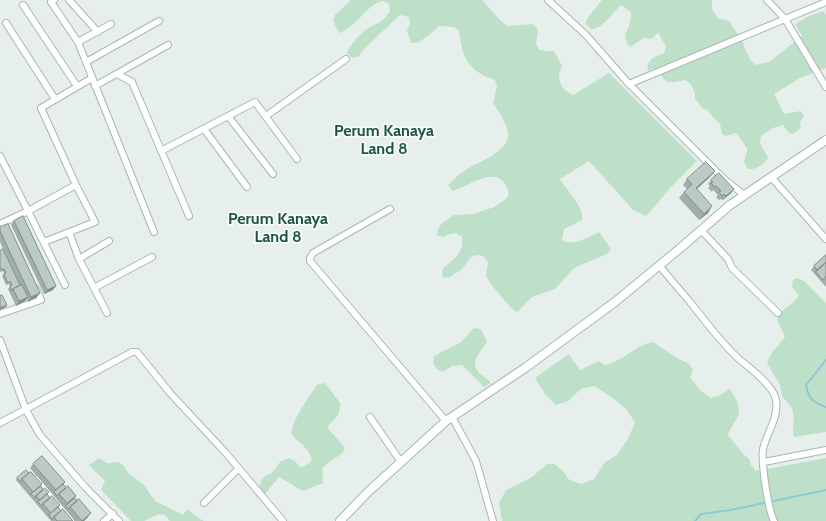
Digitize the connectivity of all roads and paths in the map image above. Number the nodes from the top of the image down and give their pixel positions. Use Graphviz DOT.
graph roads {
  1 [pos="54,0"];
  2 [pos="69,0"];
  3 [pos="548,0"];
  4 [pos="767,0"];
  5 [pos="826,2"];
  6 [pos="23,5"];
  7 [pos="785,19"];
  8 [pos="159,21"];
  9 [pos="6,23"];
  10 [pos="111,24"];
  11 [pos="98,32"];
  12 [pos="78,42"];
  13 [pos="168,45"];
  14 [pos="346,59"];
  15 [pos="86,62"];
  16 [pos="117,74"];
  17 [pos="92,78"];
  18 [pos="629,84"];
  19 [pos="77,86"];
  20 [pos="95,86"];
  21 [pos="826,87"];
  22 [pos="55,99"];
  23 [pos="228,116"];
  24 [pos="266,116"];
  25 [pos="204,129"];
  26 [pos="826,140"];
  27 [pos="161,151"];
  28 [pos="0,156"];
  29 [pos="297,159"];
  30 [pos="273,174"];
  31 [pos="771,177"];
  32 [pos="76,185"];
  33 [pos="247,187"];
  34 [pos="744,195"];
  35 [pos="390,209"];
  36 [pos="28,211"];
  37 [pos="189,216"];
  38 [pos="0,224"];
  39 [pos="701,230"];
  40 [pos="69,232"];
  41 [pos="154,232"];
  42 [pos="826,239"];
  43 [pos="109,241"];
  44 [pos="44,242"];
  45 [pos="152,257"];
  46 [pos="79,259"];
  47 [pos="659,266"];
  48 [pos="66,285"];
  49 [pos="35,286"];
  50 [pos="94,288"];
  51 [pos="107,313"];
  52 [pos="778,313"];
  53 [pos="0,314"];
  54 [pos="0,340"];
  55 [pos="26,410"];
  56 [pos="370,417"];
  57 [pos="449,419"];
  58 [pos="0,424"];
  59 [pos="826,450"];
  60 [pos="401,462"];
  61 [pos="764,462"];
  62 [pos="238,469"];
  63 [pos="36,479"];
  64 [pos="204,503"];
  65 [pos="113,514"];
  66 [pos="72,521"];
  67 [pos="104,521"];
  68 [pos="119,521"];
  69 [pos="283,521"];
  70 [pos="340,521"];
  71 [pos="493,521"];
  72 [pos="774,521"];
  1 -- 12 [label="street"];
  2 -- 11 [label="street"];
  3 -- 18 [label="street"];
  4 -- 7 [label="street"];
  5 -- 7 [label="street"];
  6 -- 19 [label="street"];
  7 -- 18 [label="street"];
  7 -- 21 [label="street"];
  8 -- 15 [label="street"];
  9 -- 22 [label="street"];
  10 -- 11 [label="street"];
  11 -- 12 [label="street"];
  12 -- 15 [label="street"];
  13 -- 16 [label="street"];
  14 -- 24 [label="street"];
  15 -- 17 [label="street"];
  16 -- 20 [label="street"];
  16 -- 27 [label="street"];
  17 -- 19 [label="street"];
  17 -- 20 [label="street"];
  18 -- 34 [label="street"];
  19 -- 22 [label="street"];
  20 -- 41 [label="street"];
  22 -- 32 [label="street"];
  23 -- 24 [label="street"];
  23 -- 25 [label="street"];
  23 -- 30 [label="street"];
  24 -- 29 [label="street"];
  25 -- 27 [label="street"];
  25 -- 33 [label="street"];
  26 -- 31 [label="main road"];
  27 -- 37 [label="street"];
  28 -- 36 [label="street"];
  31 -- 34 [label="main road"];
  31 -- 42 [label="street"];
  32 -- 36 [label="street"];
  32 -- 40 [label="street"];
  34 -- 39 [label="main road"];
  35 -- 57 [label="street"];
  36 -- 38 [label="street"];
  36 -- 44 [label="street"];
  39 -- 47 [label="main road"];
  39 -- 52 [label="street"];
  40 -- 44 [label="street"];
  40 -- 46 [label="street"];
  43 -- 46 [label="street"];
  44 -- 48 [label="street"];
  45 -- 50 [label="street"];
  46 -- 50 [label="street"];
  47 -- 57 [label="main road"];
  47 -- 61 [label="street"];
  49 -- 53 [label="street"];
  50 -- 51 [label="street"];
  54 -- 55 [label="street"];
  55 -- 58 [label="street"];
  55 -- 62 [label="street"];
  55 -- 65 [label="street"];
  56 -- 60 [label="street"];
  57 -- 60 [label="main road"];
  57 -- 71 [label="street"];
  59 -- 61 [label="street"];
  60 -- 70 [label="main road"];
  61 -- 72 [label="street"];
  62 -- 64 [label="street"];
  62 -- 69 [label="street"];
  63 -- 66 [label="street"];
  65 -- 67 [label="street"];
  65 -- 68 [label="street"];
}
